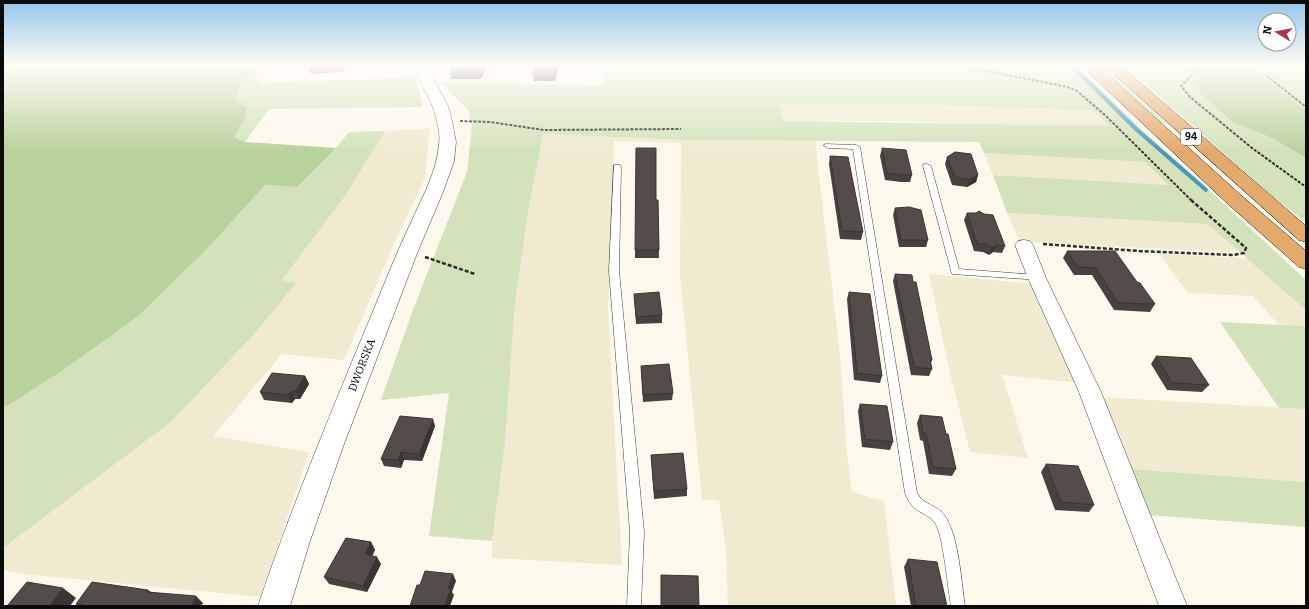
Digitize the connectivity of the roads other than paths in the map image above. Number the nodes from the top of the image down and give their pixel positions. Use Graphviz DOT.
graph roads {
  1 [pos="434,94"];
  2 [pos="1121,94"];
  3 [pos="1144,94"];
  4 [pos="828,146"];
  5 [pos="927,166"];
  6 [pos="617,167"];
  7 [pos="1306,236"];
  8 [pos="1024,245"];
  9 [pos="1306,262"];
  10 [pos="1037,278"];
  11 [pos="274,606"];
  12 [pos="634,606"];
  13 [pos="958,606"];
  14 [pos="1174,606"];
  1 -- 11 [label="street, DWORSKA"];
  2 -- 9 [label="highway, 94"];
  3 -- 7 [label="highway, 94"];
  4 -- 13 [label="lane"];
  5 -- 10 [label="lane"];
  6 -- 12 [label="lane"];
  8 -- 10 [label="street"];
  10 -- 14 [label="street"];
}
